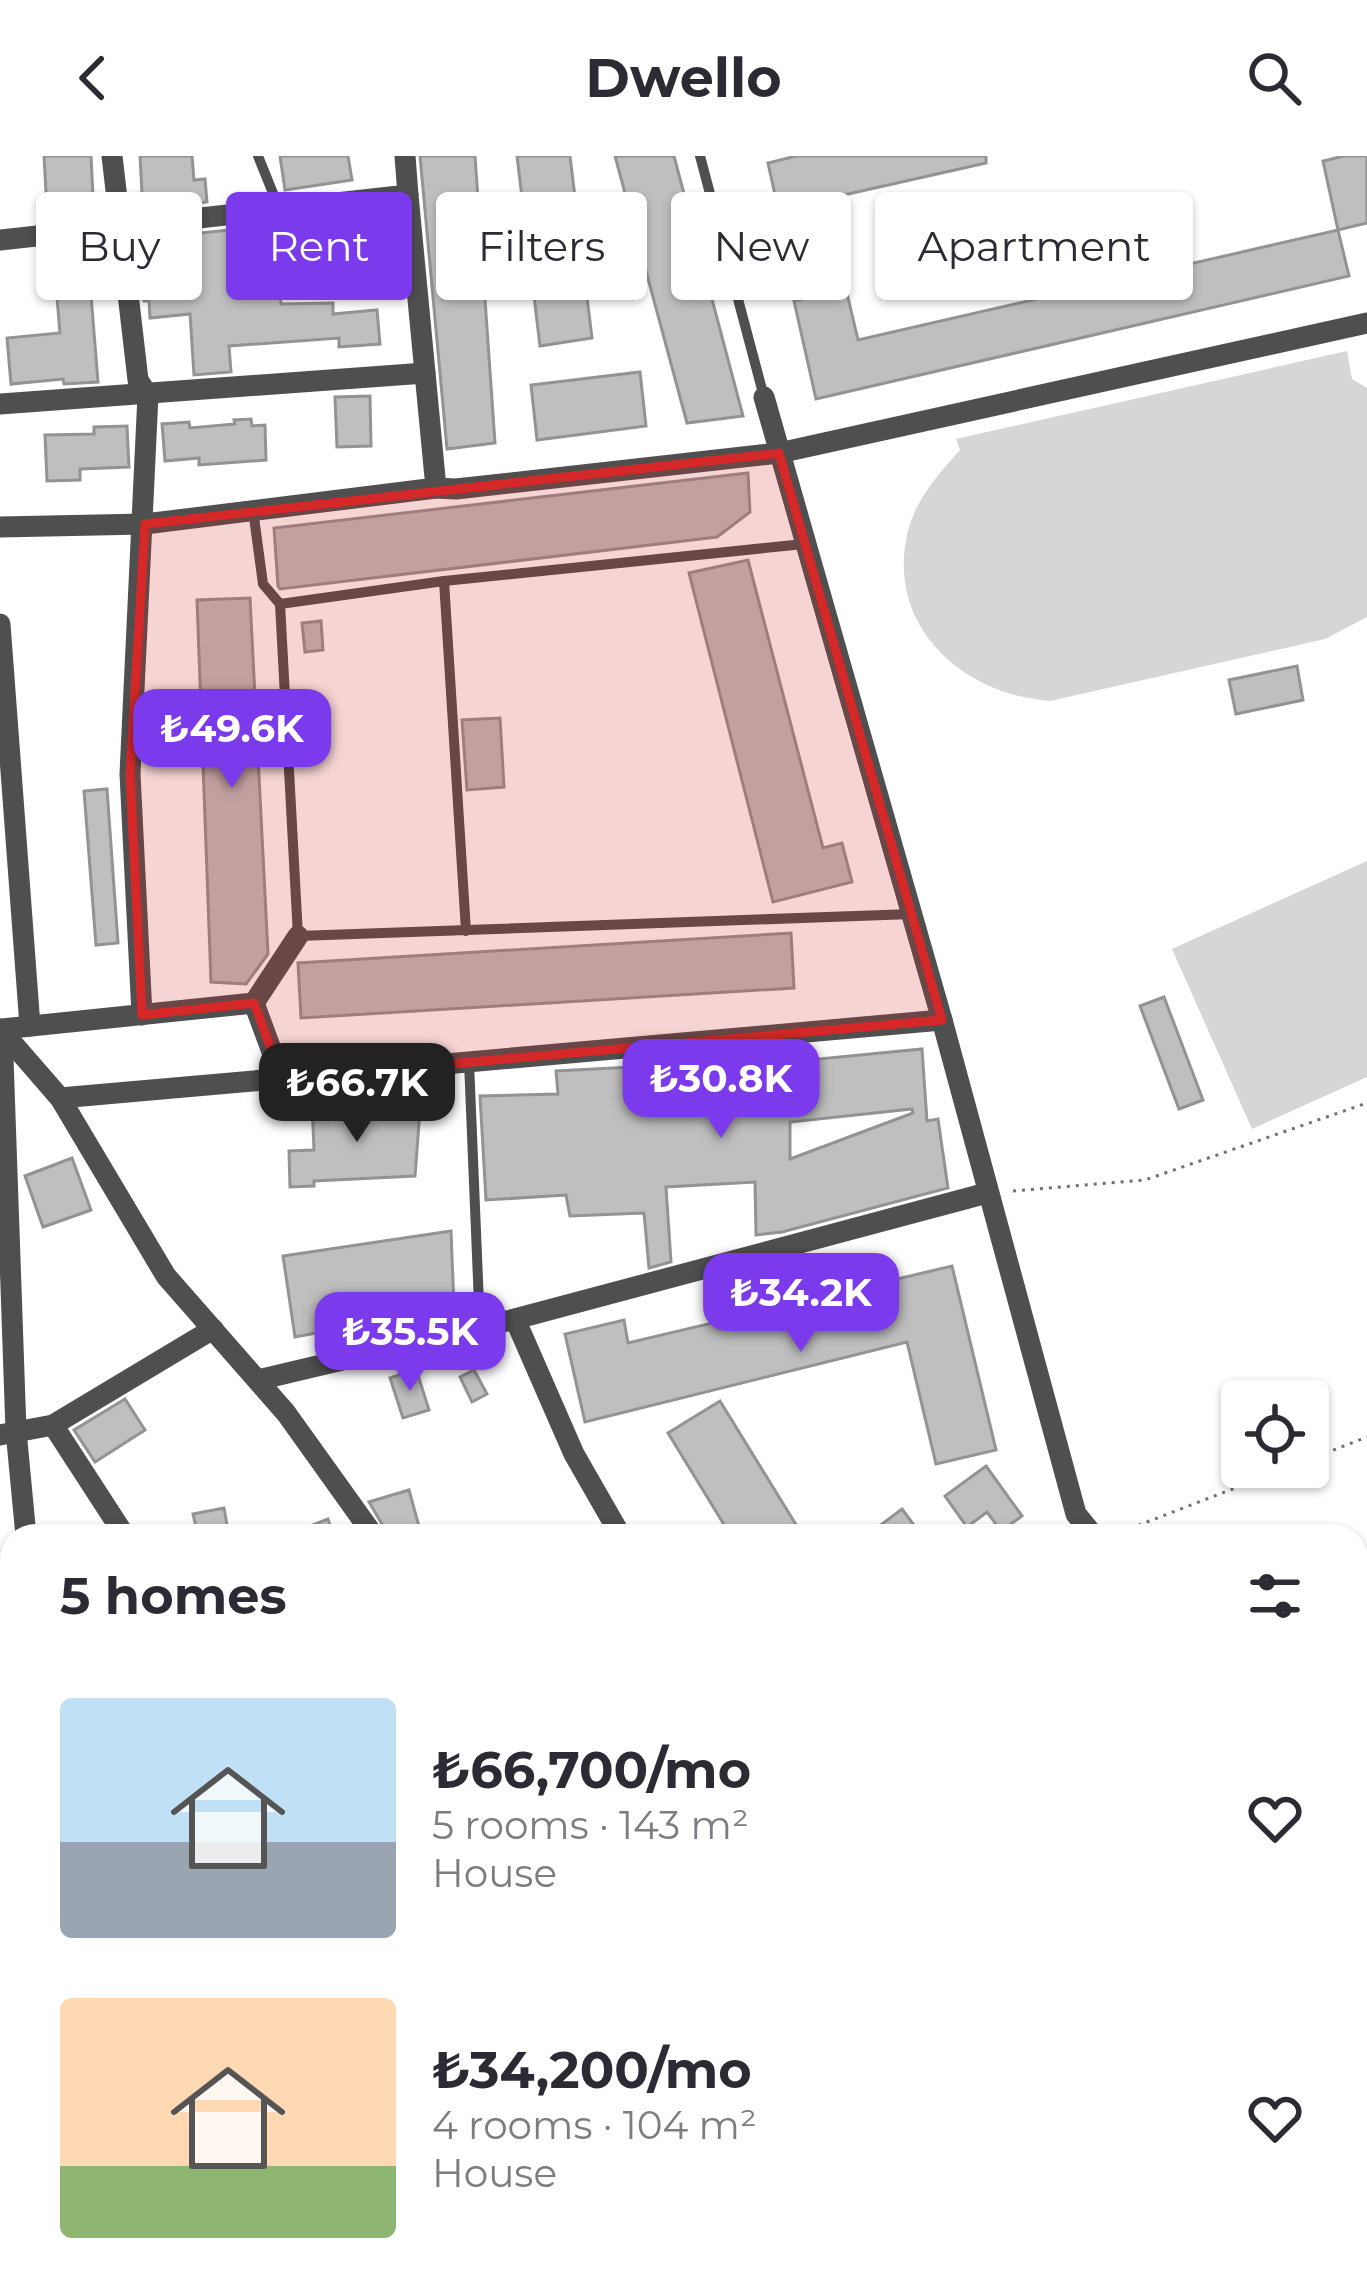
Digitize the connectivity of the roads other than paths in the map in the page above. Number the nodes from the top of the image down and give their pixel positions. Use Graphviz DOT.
graph roads {
  1 [pos="112,156"];
  2 [pos="258,156"];
  3 [pos="405,156"];
  4 [pos="700,156"];
  5 [pos="116,192"];
  6 [pos="273,192"];
  7 [pos="408,192"];
  8 [pos="412,237"];
  9 [pos="36,238"];
  10 [pos="0,241"];
  11 [pos="129,300"];
  12 [pos="1367,323"];
  13 [pos="425,373"];
  14 [pos="148,395"];
  15 [pos="764,397"];
  16 [pos="0,404"];
  17 [pos="779,453"];
  18 [pos="436,488"];
  19 [pos="253,510"];
  20 [pos="145,524"];
  21 [pos="0,527"];
  22 [pos="804,544"];
  23 [pos="445,581"];
  24 [pos="280,604"];
  25 [pos="0,624"];
  26 [pos="3,709"];
  27 [pos="912,914"];
  28 [pos="466,931"];
  29 [pos="298,936"];
  30 [pos="254,1004"];
  31 [pos="142,1015"];
  32 [pos="942,1020"];
  33 [pos="30,1026"];
  34 [pos="1,1029"];
  35 [pos="469,1062"];
  36 [pos="282,1078"];
  37 [pos="60,1098"];
  38 [pos="987,1193"];
  39 [pos="515,1319"];
  40 [pos="480,1328"];
  41 [pos="212,1329"];
  42 [pos="258,1380"];
  43 [pos="53,1425"];
  44 [pos="8,1433"];
  45 [pos="24,1524"];
  46 [pos="117,1524"];
  47 [pos="365,1524"];
  48 [pos="613,1524"];
  49 [pos="1085,1524"];
  1 -- 5 [label="street"];
  2 -- 6 [label="lane"];
  3 -- 7 [label="street"];
  4 -- 15 [label="lane"];
  8 -- 13 [label="street"];
  9 -- 10 [label="street"];
  11 -- 14 [label="street"];
  12 -- 17 [label="street"];
  13 -- 14 [label="street"];
  13 -- 18 [label="street"];
  14 -- 16 [label="street"];
  14 -- 20 [label="street"];
  15 -- 17 [label="street"];
  17 -- 18 [label="street"];
  17 -- 22 [label="street"];
  18 -- 19 [label="street"];
  19 -- 20 [label="street"];
  19 -- 24 [label="lane"];
  20 -- 21 [label="street"];
  20 -- 31 [label="street"];
  22 -- 23 [label="lane"];
  22 -- 27 [label="street"];
  23 -- 24 [label="lane"];
  23 -- 28 [label="lane"];
  24 -- 29 [label="lane"];
  25 -- 26 [label="street"];
  26 -- 33 [label="street"];
  27 -- 28 [label="lane"];
  27 -- 32 [label="street"];
  28 -- 29 [label="lane"];
  29 -- 30 [label="street"];
  30 -- 31 [label="street"];
  30 -- 36 [label="street"];
  31 -- 33 [label="street"];
  32 -- 35 [label="street"];
  32 -- 38 [label="street"];
  33 -- 34 [label="street"];
  34 -- 37 [label="street"];
  34 -- 44 [label="street"];
  35 -- 36 [label="street"];
  35 -- 40 [label="lane"];
  36 -- 37 [label="street"];
  37 -- 41 [label="street"];
  38 -- 39 [label="street"];
  38 -- 49 [label="street"];
  39 -- 40 [label="street"];
  39 -- 48 [label="street"];
  40 -- 42 [label="street"];
  41 -- 42 [label="street"];
  41 -- 43 [label="street"];
  42 -- 47 [label="street"];
  43 -- 44 [label="street"];
  43 -- 46 [label="street"];
  44 -- 45 [label="street"];
}
